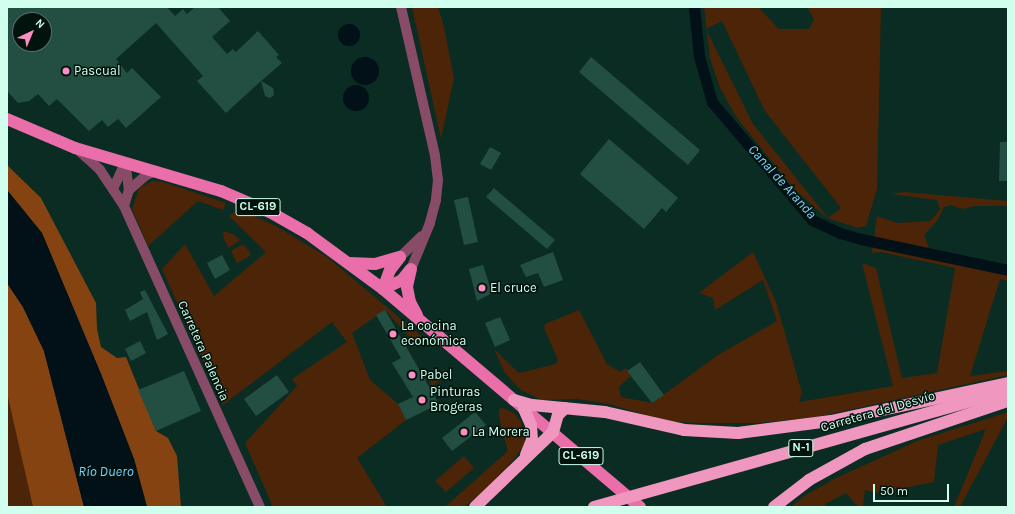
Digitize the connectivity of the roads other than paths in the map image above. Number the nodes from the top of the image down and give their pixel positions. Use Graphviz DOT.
graph roads {
  1 [pos="401,7"];
  2 [pos="7,119"];
  3 [pos="75,148"];
  4 [pos="125,163"];
  5 [pos="156,171"];
  6 [pos="113,189"];
  7 [pos="129,190"];
  8 [pos="124,206"];
  9 [pos="425,234"];
  10 [pos="400,257"];
  11 [pos="350,263"];
  12 [pos="411,269"];
  13 [pos="383,289"];
  14 [pos="421,321"];
  15 [pos="1008,383"];
  16 [pos="1008,391"];
  17 [pos="514,400"];
  18 [pos="1008,401"];
  19 [pos="565,408"];
  20 [pos="524,409"];
  21 [pos="553,432"];
  22 [pos="523,462"];
  23 [pos="260,507"];
  24 [pos="475,507"];
  25 [pos="594,507"];
  26 [pos="640,507"];
  27 [pos="774,507"];
  1 -- 9 [label="street"];
  2 -- 3 [label="main road, CL-619"];
  3 -- 4 [label="main road, CL-619"];
  3 -- 6 [label="street, Carretera Palencia"];
  4 -- 5 [label="main road, CL-619"];
  4 -- 6 [label="street"];
  4 -- 7 [label="street"];
  5 -- 7 [label="street"];
  5 -- 11 [label="main road, CL-619"];
  6 -- 8 [label="street, Carretera Palencia"];
  7 -- 8 [label="street"];
  8 -- 23 [label="street, Carretera Palencia"];
  9 -- 10 [label="street"];
  9 -- 12 [label="street"];
  10 -- 11 [label="main road"];
  10 -- 13 [label="main road"];
  11 -- 13 [label="main road, CL-619"];
  12 -- 13 [label="main road"];
  12 -- 14 [label="main road"];
  13 -- 14 [label="main road, CL-619"];
  14 -- 17 [label="main road, CL-619"];
  15 -- 19 [label="highway, N-1"];
  16 -- 25 [label="highway, Carretera del Desvío / N-1"];
  17 -- 19 [label="highway, N-1"];
  17 -- 20 [label="main road, CL-619"];
  18 -- 27 [label="highway, N-1"];
  19 -- 21 [label="highway"];
  20 -- 21 [label="main road, CL-619"];
  20 -- 22 [label="highway"];
  21 -- 22 [label="highway"];
  21 -- 26 [label="main road, CL-619"];
  22 -- 24 [label="highway"];
}
